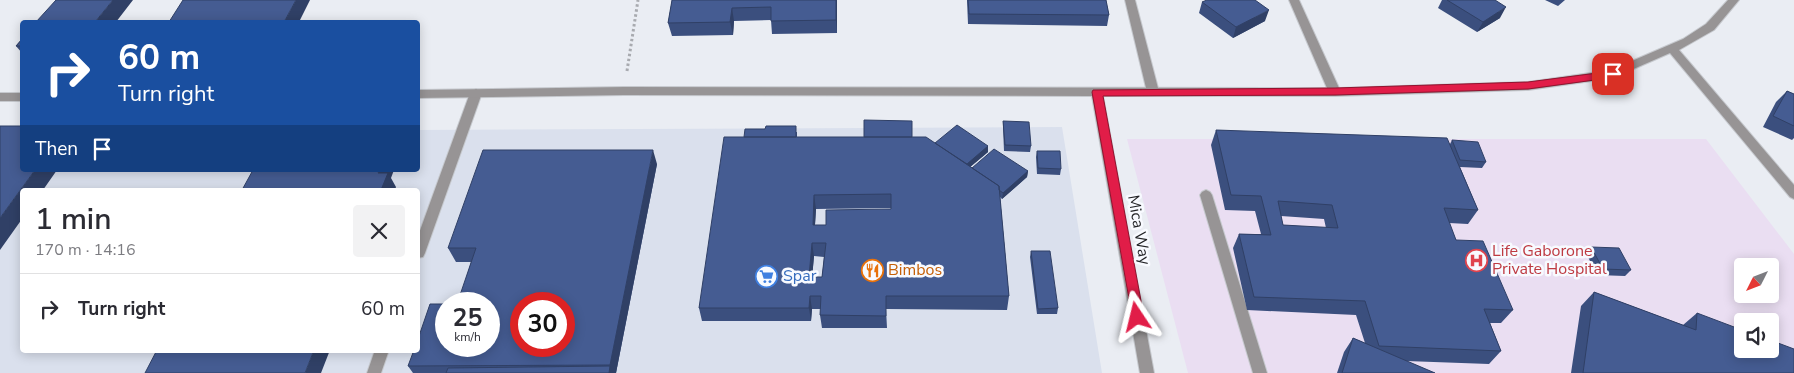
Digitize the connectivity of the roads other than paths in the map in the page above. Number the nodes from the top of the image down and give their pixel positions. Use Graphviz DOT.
graph roads {
  1 [pos="1130,0"];
  2 [pos="1294,0"];
  3 [pos="1734,0"];
  4 [pos="1672,48"];
  5 [pos="1097,92"];
  6 [pos="1153,92"];
  7 [pos="1335,92"];
  8 [pos="476,93"];
  9 [pos="420,94"];
  10 [pos="0,97"];
  11 [pos="20,97"];
  12 [pos="1206,194"];
  13 [pos="1794,194"];
  14 [pos="420,247"];
  15 [pos="381,353"];
  16 [pos="374,373"];
  17 [pos="1147,373"];
  18 [pos="1260,373"];
  1 -- 6 [label="street"];
  2 -- 7 [label="street"];
  3 -- 4 [label="street"];
  4 -- 7 [label="street"];
  4 -- 13 [label="street"];
  5 -- 6 [label="street"];
  5 -- 8 [label="street"];
  5 -- 17 [label="street, Mica Way"];
  6 -- 7 [label="street"];
  8 -- 9 [label="street"];
  8 -- 14 [label="street"];
  10 -- 11 [label="street"];
  12 -- 18 [label="street"];
  15 -- 16 [label="street"];
}
